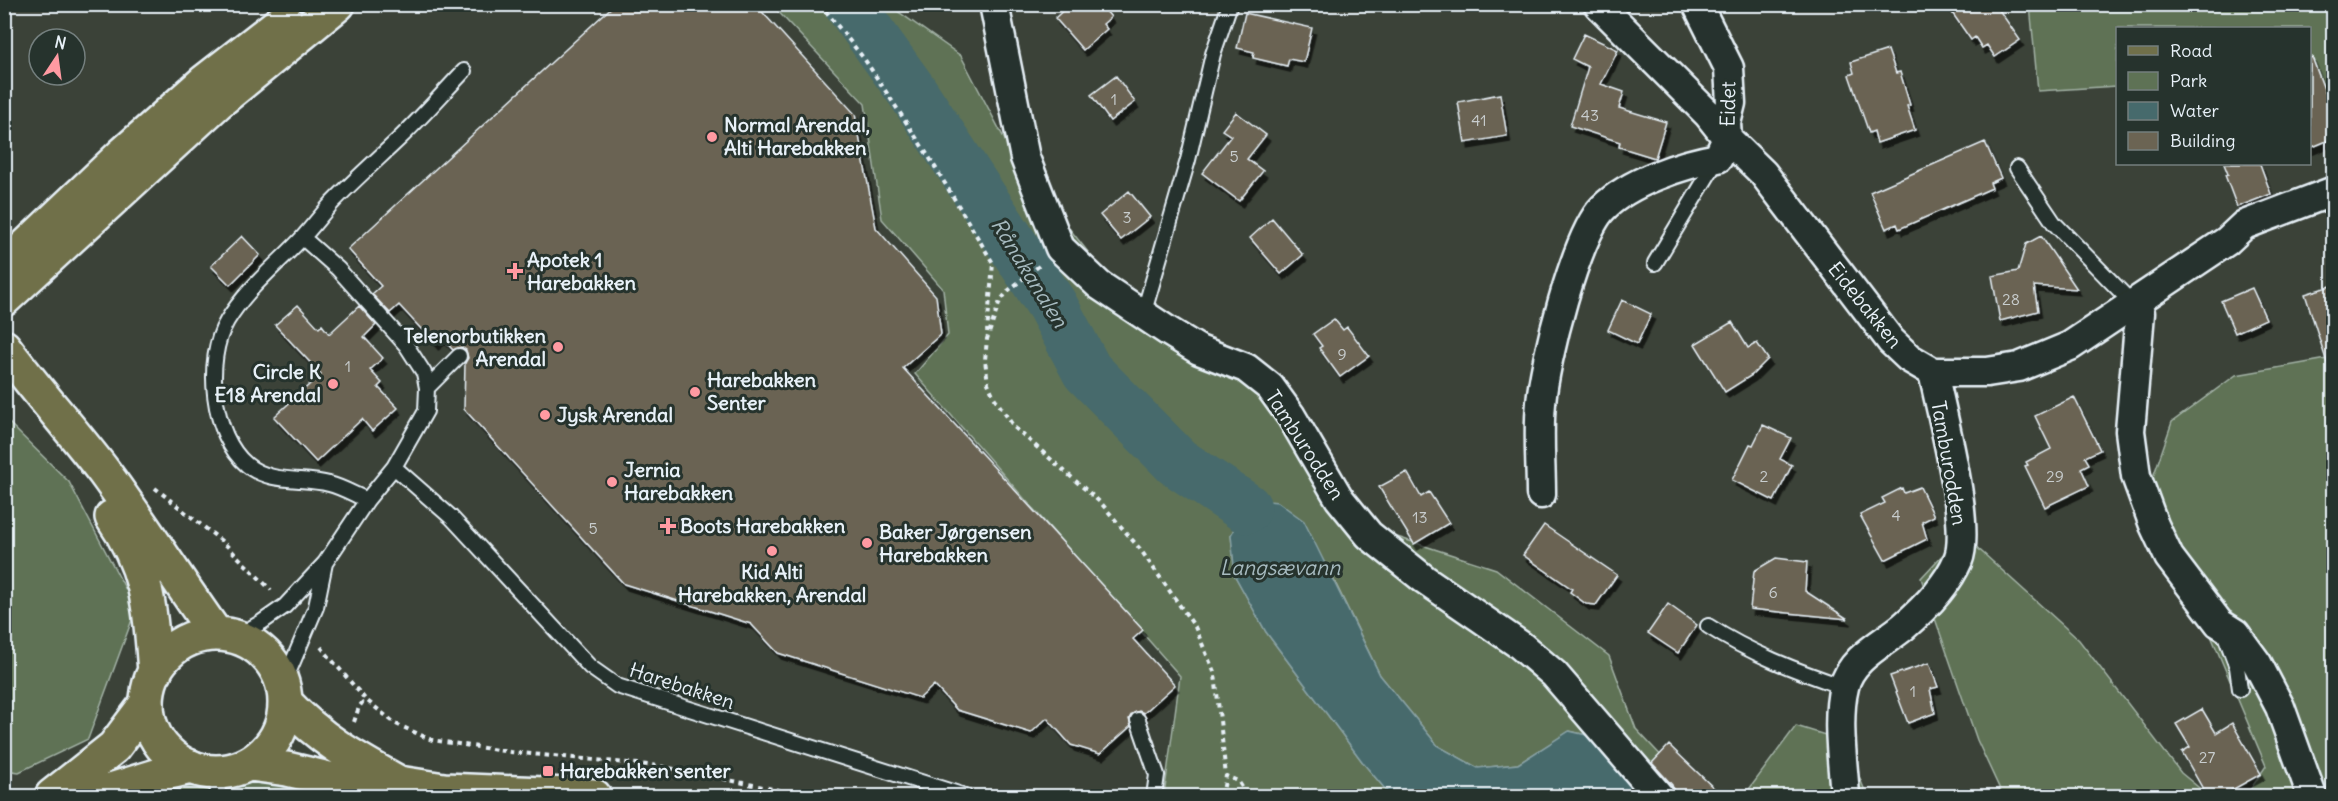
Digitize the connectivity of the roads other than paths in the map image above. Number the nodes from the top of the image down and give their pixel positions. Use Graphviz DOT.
graph roads {
  1 [pos="303,4"];
  2 [pos="338,4"];
  3 [pos="994,4"];
  4 [pos="1230,4"];
  5 [pos="1598,4"];
  6 [pos="1696,4"];
  7 [pos="464,71"];
  8 [pos="1723,148"];
  9 [pos="2017,168"];
  10 [pos="2334,191"];
  11 [pos="303,238"];
  12 [pos="44,261"];
  13 [pos="1655,263"];
  14 [pos="4,267"];
  15 [pos="4,299"];
  16 [pos="2133,304"];
  17 [pos="4,310"];
  18 [pos="1143,315"];
  19 [pos="4,347"];
  20 [pos="459,356"];
  21 [pos="1933,372"];
  22 [pos="4,379"];
  23 [pos="427,388"];
  24 [pos="68,443"];
  25 [pos="394,467"];
  26 [pos="1541,494"];
  27 [pos="367,500"];
  28 [pos="325,563"];
  29 [pos="2219,623"];
  30 [pos="1708,626"];
  31 [pos="226,636"];
  32 [pos="154,672"];
  33 [pos="1844,687"];
  34 [pos="2240,689"];
  35 [pos="284,693"];
  36 [pos="147,704"];
  37 [pos="1138,720"];
  38 [pos="250,764"];
  39 [pos="209,779"];
  40 [pos="399,783"];
  41 [pos="52,796"];
  42 [pos="67,796"];
  43 [pos="594,796"];
  44 [pos="964,796"];
  45 [pos="1154,796"];
  46 [pos="1659,796"];
  47 [pos="1845,796"];
  48 [pos="2312,796"];
  1 -- 14 [label="main road"];
  2 -- 12 [label="main road"];
  3 -- 18 [label="street, Tamburodden"];
  4 -- 18 [label="lane"];
  5 -- 8 [label="street, Eidebakken"];
  6 -- 8 [label="street, Eidet"];
  7 -- 11 [label="lane"];
  8 -- 13 [label="lane"];
  8 -- 21 [label="street, Eidebakken"];
  8 -- 26 [label="street"];
  9 -- 16 [label="lane"];
  10 -- 16 [label="street"];
  11 -- 23 [label="lane"];
  11 -- 27 [label="lane"];
  12 -- 15 [label="main road"];
  12 -- 17 [label="main road"];
  16 -- 21 [label="street"];
  16 -- 29 [label="street"];
  18 -- 46 [label="street, Tamburodden"];
  19 -- 24 [label="main road"];
  20 -- 23 [label="lane"];
  21 -- 33 [label="street, Tamburodden"];
  22 -- 24 [label="main road"];
  23 -- 25 [label="lane"];
  24 -- 31 [label="main road"];
  24 -- 32 [label="main road"];
  25 -- 27 [label="lane"];
  25 -- 44 [label="lane, Harebakken"];
  27 -- 28 [label="lane"];
  28 -- 31 [label="lane"];
  28 -- 35 [label="lane"];
  29 -- 34 [label="lane"];
  29 -- 48 [label="street"];
  30 -- 33 [label="lane"];
  31 -- 32 [label="main road"];
  31 -- 35 [label="main road"];
  32 -- 36 [label="main road"];
  33 -- 47 [label="street, Tamburodden"];
  35 -- 38 [label="main road"];
  35 -- 40 [label="main road"];
  36 -- 39 [label="main road"];
  36 -- 41 [label="main road"];
  37 -- 45 [label="lane"];
  38 -- 39 [label="main road"];
  38 -- 40 [label="main road"];
  39 -- 42 [label="main road"];
  40 -- 43 [label="main road"];
}
